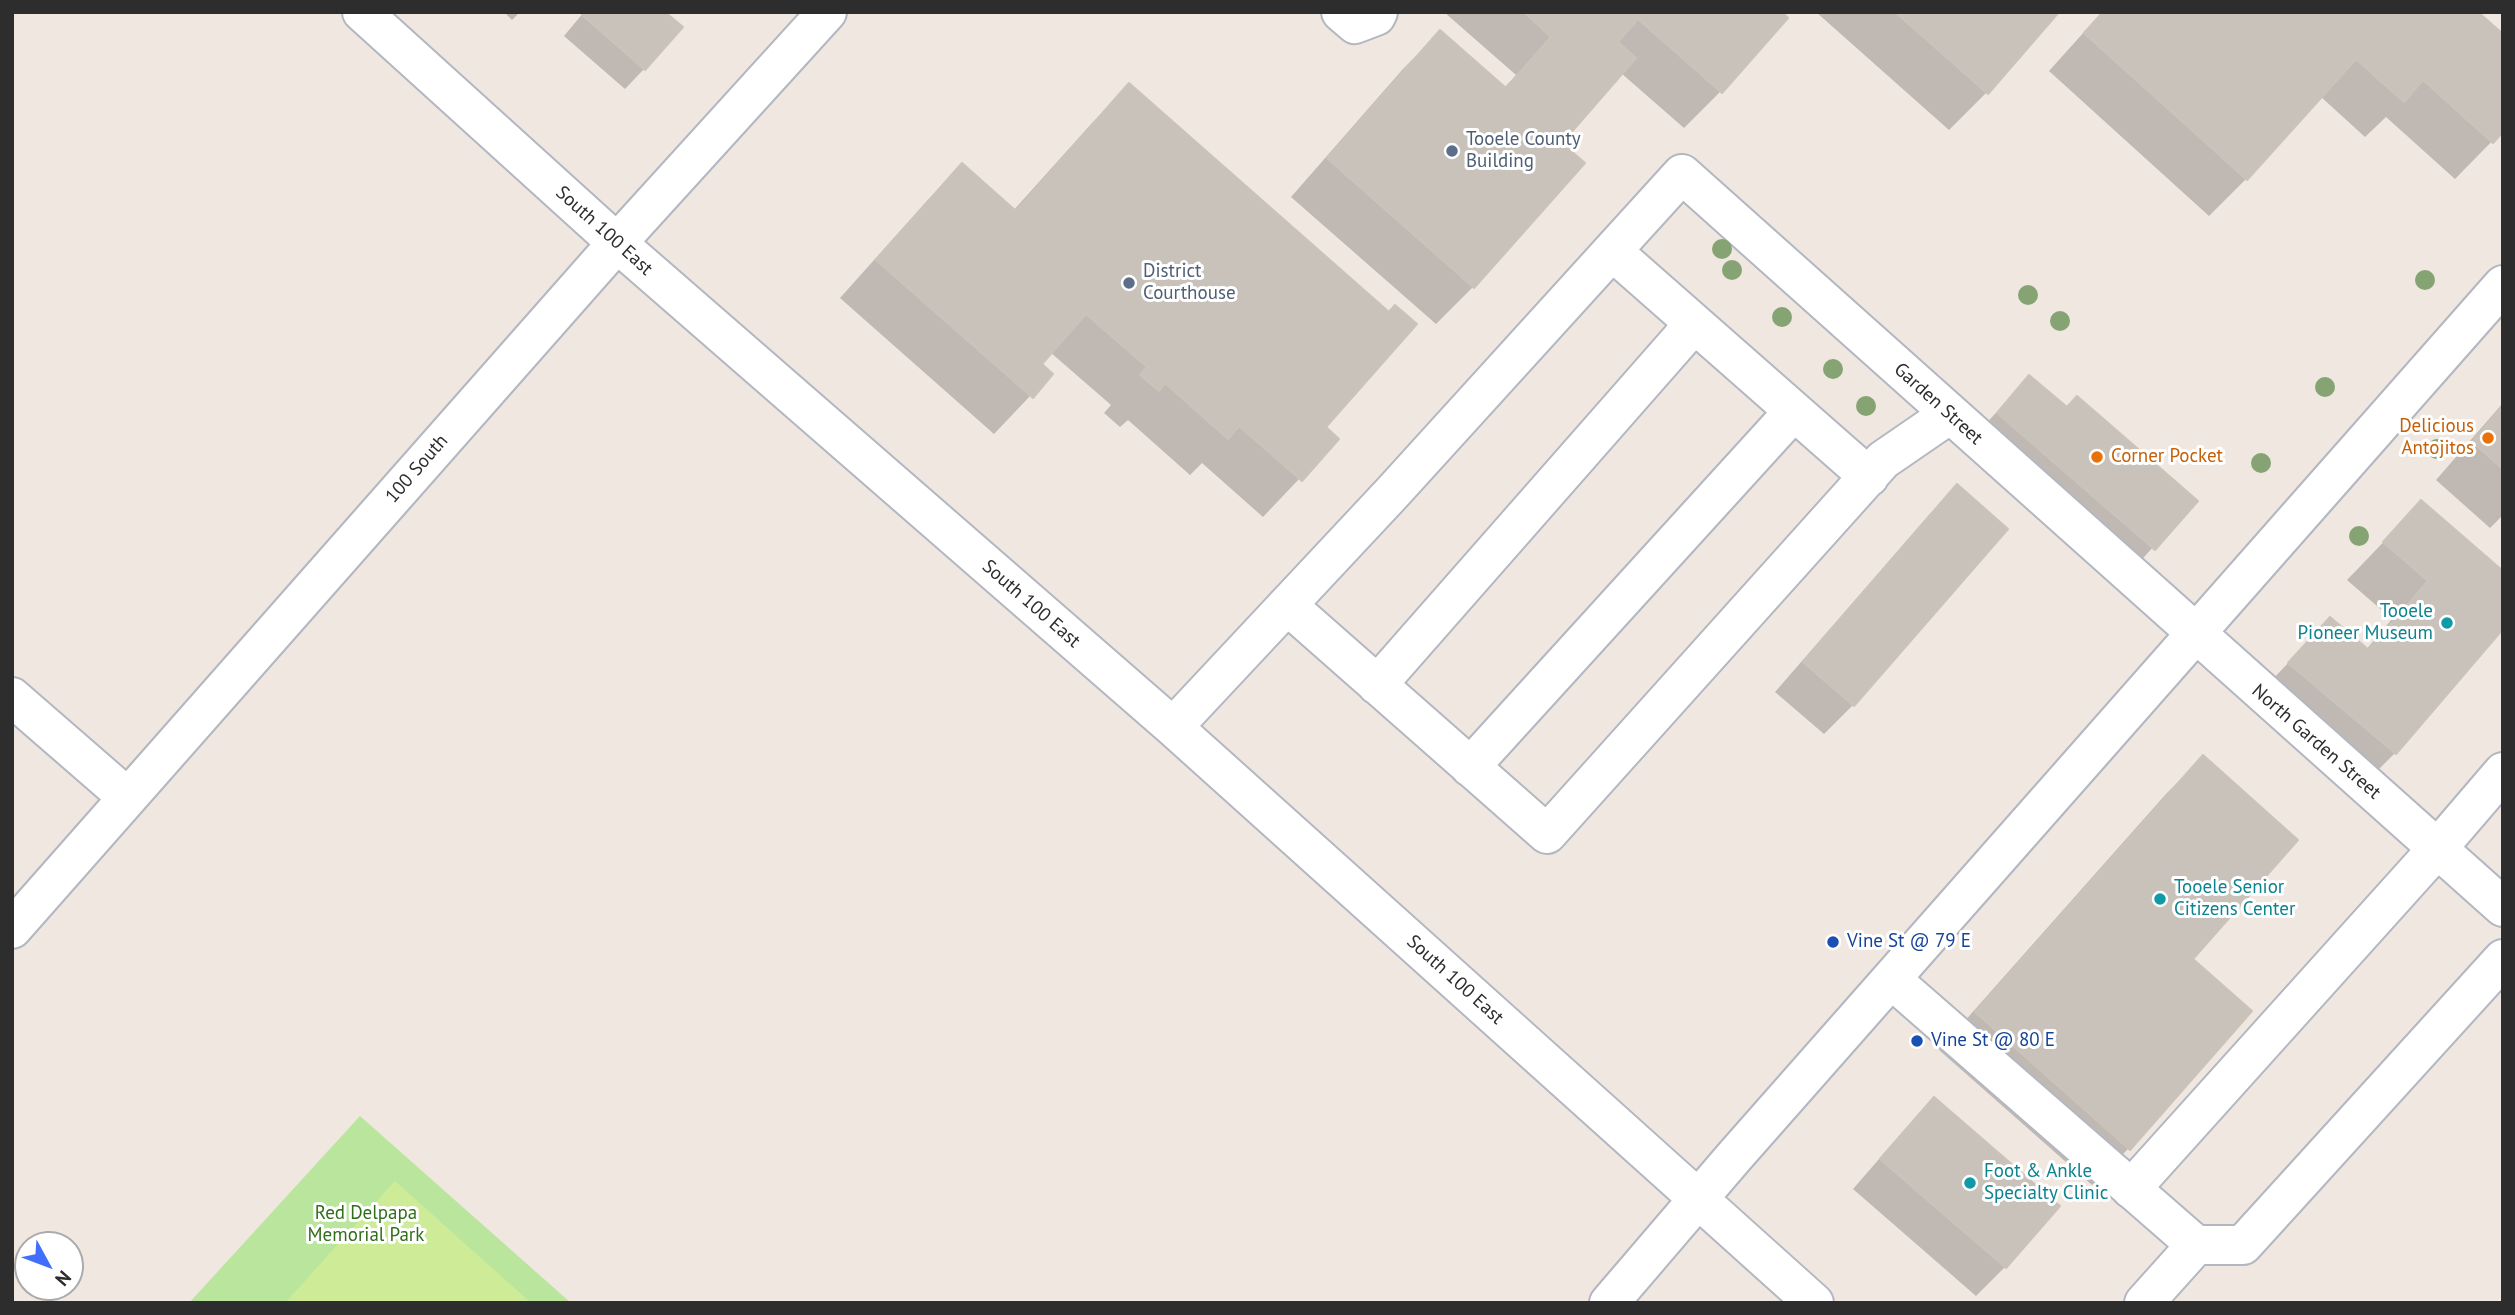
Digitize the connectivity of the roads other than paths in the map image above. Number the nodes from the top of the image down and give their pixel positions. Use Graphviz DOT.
graph roads {
  1 [pos="362,12"];
  2 [pos="827,12"];
  3 [pos="1341,12"];
  4 [pos="1378,12"];
  5 [pos="617,243"];
  6 [pos="1612,251"];
  7 [pos="2503,285"];
  8 [pos="1694,324"];
  9 [pos="1794,411"];
  10 [pos="1950,414"];
  11 [pos="1869,477"];
  12 [pos="1287,605"];
  13 [pos="2195,635"];
  14 [pos="1377,685"];
  15 [pos="12,697"];
  16 [pos="1173,727"];
  17 [pos="1470,766"];
  18 [pos="2503,772"];
  19 [pos="127,797"];
  20 [pos="2437,849"];
  21 [pos="2502,905"];
  22 [pos="12,929"];
  23 [pos="2503,959"];
  24 [pos="1891,979"];
  25 [pos="2131,1189"];
  26 [pos="1698,1198"];
  27 [pos="2196,1245"];
  28 [pos="1609,1303"];
  29 [pos="1814,1303"];
  30 [pos="2144,1303"];
  1 -- 5 [label="street, South 100 East"];
  2 -- 5 [label="street, 100 South"];
  3 -- 4 [label="street"];
  5 -- 16 [label="street, South 100 East"];
  5 -- 19 [label="street, 100 South"];
  6 -- 8 [label="street"];
  6 -- 10 [label="street, Garden Street"];
  6 -- 12 [label="street"];
  7 -- 13 [label="street"];
  8 -- 9 [label="street"];
  8 -- 14 [label="street"];
  9 -- 11 [label="street"];
  9 -- 17 [label="street"];
  10 -- 11 [label="street"];
  10 -- 13 [label="street, Garden Street"];
  11 -- 17 [label="street"];
  12 -- 14 [label="street"];
  12 -- 16 [label="street"];
  13 -- 20 [label="street, North Garden Street"];
  13 -- 24 [label="street"];
  14 -- 17 [label="street"];
  15 -- 19 [label="street"];
  16 -- 26 [label="street, South 100 East"];
  18 -- 20 [label="street"];
  19 -- 22 [label="street, 100 South"];
  20 -- 21 [label="street"];
  20 -- 25 [label="street"];
  23 -- 27 [label="street"];
  24 -- 25 [label="street"];
  24 -- 26 [label="street"];
  25 -- 27 [label="street"];
  26 -- 28 [label="street"];
  26 -- 29 [label="street, South 100 East"];
  27 -- 30 [label="street"];
}
